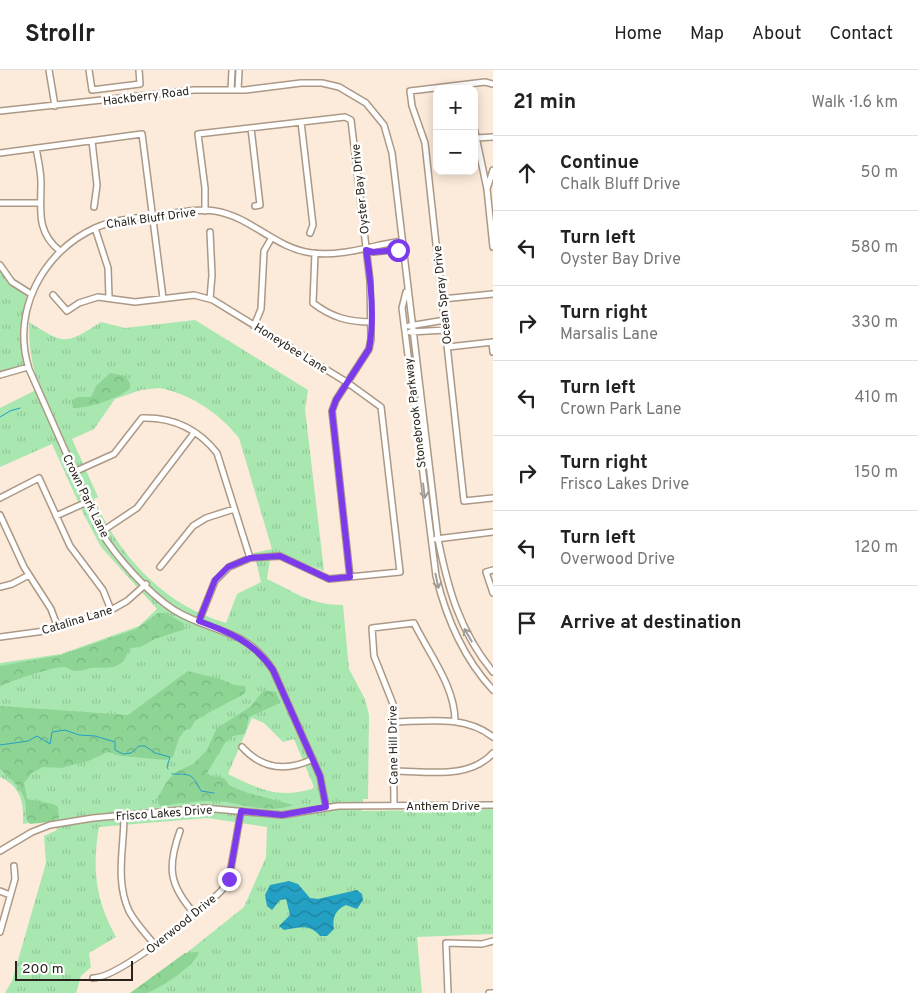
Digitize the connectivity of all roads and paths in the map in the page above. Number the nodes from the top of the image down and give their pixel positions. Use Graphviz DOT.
graph roads {
  1 [pos="50,70"];
  2 [pos="89,70"];
  3 [pos="139,70"];
  4 [pos="232,70"];
  5 [pos="239,70"];
  6 [pos="493,84"];
  7 [pos="478,85"];
  8 [pos="433,89"];
  9 [pos="232,90"];
  10 [pos="238,90"];
  11 [pos="55,106"];
  12 [pos="0,111"];
  13 [pos="301,122"];
  14 [pos="251,128"];
  15 [pos="493,137"];
  16 [pos="478,138"];
  17 [pos="92,141"];
  18 [pos="478,147"];
  19 [pos="36,148"];
  20 [pos="0,152"];
  21 [pos="493,170"];
  22 [pos="487,189"];
  23 [pos="0,203"];
  24 [pos="39,203"];
  25 [pos="255,206"];
  26 [pos="94,207"];
  27 [pos="205,211"];
  28 [pos="152,216"];
  29 [pos="95,228"];
  30 [pos="210,232"];
  31 [pos="310,233"];
  32 [pos="271,239"];
  33 [pos="402,241"];
  34 [pos="493,247"];
  35 [pos="403,249"];
  36 [pos="366,250"];
  37 [pos="60,251"];
  38 [pos="315,253"];
  39 [pos="0,265"];
  40 [pos="407,287"];
  41 [pos="31,294"];
  42 [pos="493,294"];
  43 [pos="53,295"];
  44 [pos="109,297"];
  45 [pos="162,298"];
  46 [pos="210,299"];
  47 [pos="442,299"];
  48 [pos="444,320"];
  49 [pos="371,322"];
  50 [pos="411,324"];
  51 [pos="254,326"];
  52 [pos="405,329"];
  53 [pos="446,330"];
  54 [pos="412,334"];
  55 [pos="492,342"];
  56 [pos="448,347"];
  57 [pos="493,352"];
  58 [pos="28,367"];
  59 [pos="0,375"];
  60 [pos="348,383"];
  61 [pos="194,433"];
  62 [pos="74,472"];
  63 [pos="0,498"];
  64 [pos="493,498"];
  65 [pos="87,502"];
  66 [pos="234,509"];
  67 [pos="0,515"];
  68 [pos="56,516"];
  69 [pos="102,532"];
  70 [pos="493,532"];
  71 [pos="438,539"];
  72 [pos="430,540"];
  73 [pos="250,558"];
  74 [pos="160,567"];
  75 [pos="493,570"];
  76 [pos="29,575"];
  77 [pos="350,577"];
  78 [pos="146,584"];
  79 [pos="0,587"];
  80 [pos="493,593"];
  81 [pos="111,610"];
  82 [pos="199,621"];
  83 [pos="58,628"];
  84 [pos="0,637"];
  85 [pos="493,672"];
  86 [pos="493,690"];
  87 [pos="455,721"];
  88 [pos="394,722"];
  89 [pos="493,737"];
  90 [pos="242,747"];
  91 [pos="493,753"];
  92 [pos="313,759"];
  93 [pos="394,771"];
  94 [pos="394,805"];
  95 [pos="493,805"];
  96 [pos="326,807"];
  97 [pos="241,811"];
  98 [pos="124,816"];
  99 [pos="180,831"];
  100 [pos="0,850"];
  101 [pos="14,866"];
  102 [pos="0,892"];
  103 [pos="10,895"];
  104 [pos="194,913"];
  105 [pos="0,932"];
  106 [pos="493,941"];
  107 [pos="155,945"];
  108 [pos="93,978"];
  109 [pos="493,992"];
  110 [pos="448,993"];
  111 [pos="489,993"];
  1 -- 11 [label="street"];
  2 -- 3 [label="street"];
  4 -- 9 [label="street"];
  5 -- 10 [label="street"];
  6 -- 7 [label="street"];
  8 -- 47 [label="street, Ocean Spray Drive"];
  9 -- 10 [label="street, Hackberry Road"];
  9 -- 11 [label="street, Hackberry Road"];
  10 -- 33 [label="street, Stonebrook Parkway"];
  11 -- 12 [label="street, Hackberry Road"];
  13 -- 14 [label="street"];
  13 -- 31 [label="street"];
  13 -- 36 [label="street, Oyster Bay Drive"];
  14 -- 25 [label="street"];
  14 -- 27 [label="street"];
  15 -- 16 [label="street"];
  17 -- 19 [label="street"];
  17 -- 26 [label="street"];
  17 -- 28 [label="street"];
  18 -- 22 [label="street"];
  19 -- 20 [label="street"];
  19 -- 24 [label="street"];
  21 -- 22 [label="street"];
  22 -- 34 [label="street"];
  23 -- 24 [label="street"];
  24 -- 37 [label="street"];
  27 -- 28 [label="street, Chalk Bluff Drive"];
  27 -- 32 [label="street, Chalk Bluff Drive"];
  28 -- 29 [label="street, Chalk Bluff Drive"];
  28 -- 45 [label="street"];
  29 -- 37 [label="street, Chalk Bluff Drive"];
  29 -- 44 [label="street"];
  30 -- 46 [label="street"];
  32 -- 38 [label="street, Chalk Bluff Drive"];
  32 -- 51 [label="street"];
  33 -- 35 [label="street, Stonebrook Parkway"];
  33 -- 36 [label="street, Chalk Bluff Drive"];
  35 -- 36 [label="street, Chalk Bluff Drive"];
  35 -- 40 [label="street, Stonebrook Parkway"];
  36 -- 38 [label="street, Chalk Bluff Drive"];
  36 -- 49 [label="street, Oyster Bay Drive"];
  37 -- 41 [label="street, Chalk Bluff Drive"];
  38 -- 49 [label="street"];
  39 -- 41 [label="street"];
  40 -- 50 [label="street, Stonebrook Parkway"];
  40 -- 52 [label="street, Stonebrook Parkway"];
  41 -- 58 [label="street, Chalk Bluff Drive"];
  42 -- 47 [label="street"];
  43 -- 44 [label="street, Honeybee Lane"];
  44 -- 45 [label="street, Honeybee Lane"];
  45 -- 46 [label="street, Honeybee Lane"];
  46 -- 51 [label="street, Honeybee Lane"];
  47 -- 48 [label="street, Ocean Spray Drive"];
  48 -- 50 [label="street"];
  48 -- 53 [label="street, Ocean Spray Drive"];
  49 -- 60 [label="street, Oyster Bay Drive"];
  50 -- 52 [label="street"];
  50 -- 54 [label="street, Stonebrook Parkway"];
  51 -- 60 [label="street, Honeybee Lane"];
  52 -- 54 [label="street"];
  52 -- 72 [label="street, Stonebrook Parkway, one-way"];
  53 -- 54 [label="street"];
  53 -- 56 [label="street, Ocean Spray Drive"];
  54 -- 71 [label="street, Stonebrook Parkway"];
  55 -- 56 [label="street"];
  55 -- 57 [label="street"];
  56 -- 64 [label="street, Ocean Spray Drive"];
  58 -- 59 [label="street"];
  58 -- 62 [label="street, Crown Park Lane"];
  60 -- 77 [label="street, Oyster Bay Drive"];
  60 -- 77 [label="street, Honeybee Lane"];
  61 -- 62 [label="street"];
  61 -- 66 [label="street"];
  61 -- 69 [label="street"];
  62 -- 65 [label="street, Crown Park Lane"];
  63 -- 68 [label="street"];
  65 -- 68 [label="street"];
  65 -- 69 [label="street, Crown Park Lane"];
  66 -- 73 [label="street"];
  66 -- 74 [label="street"];
  67 -- 76 [label="street"];
  68 -- 81 [label="street"];
  69 -- 78 [label="street, Crown Park Lane"];
  70 -- 71 [label="street"];
  71 -- 72 [label="street"];
  85 -- 71 [label="street, Stonebrook Parkway, one-way"];
  72 -- 86 [label="street, Stonebrook Parkway, one-way"];
  73 -- 77 [label="street"];
  73 -- 82 [label="street"];
  75 -- 80 [label="street"];
  76 -- 79 [label="street"];
  76 -- 83 [label="street"];
  78 -- 81 [label="street, Catalina Lane"];
  78 -- 82 [label="street, Crown Park Lane"];
  81 -- 83 [label="street, Catalina Lane"];
  82 -- 92 [label="street, Crown Park Lane"];
  83 -- 84 [label="street, Catalina Lane"];
  87 -- 88 [label="street"];
  87 -- 88 [label="street, Cane Hill Drive"];
  87 -- 89 [label="street"];
  88 -- 93 [label="street, Cane Hill Drive"];
  90 -- 92 [label="street"];
  91 -- 93 [label="street"];
  92 -- 96 [label="street, Crown Park Lane"];
  93 -- 94 [label="street, Cane Hill Drive"];
  94 -- 95 [label="street, Anthem Drive"];
  94 -- 96 [label="street, Frisco Lakes Drive"];
  96 -- 97 [label="street, Frisco Lakes Drive"];
  97 -- 98 [label="street, Frisco Lakes Drive"];
  97 -- 104 [label="street, Overwood Drive"];
  98 -- 100 [label="street, Frisco Lakes Drive"];
  98 -- 107 [label="street"];
  99 -- 104 [label="street"];
  101 -- 103 [label="street"];
  102 -- 103 [label="street"];
  103 -- 105 [label="street"];
  104 -- 107 [label="street, Overwood Drive"];
  106 -- 110 [label="street"];
  107 -- 108 [label="street, Overwood Drive"];
  109 -- 111 [label="street"];
}
